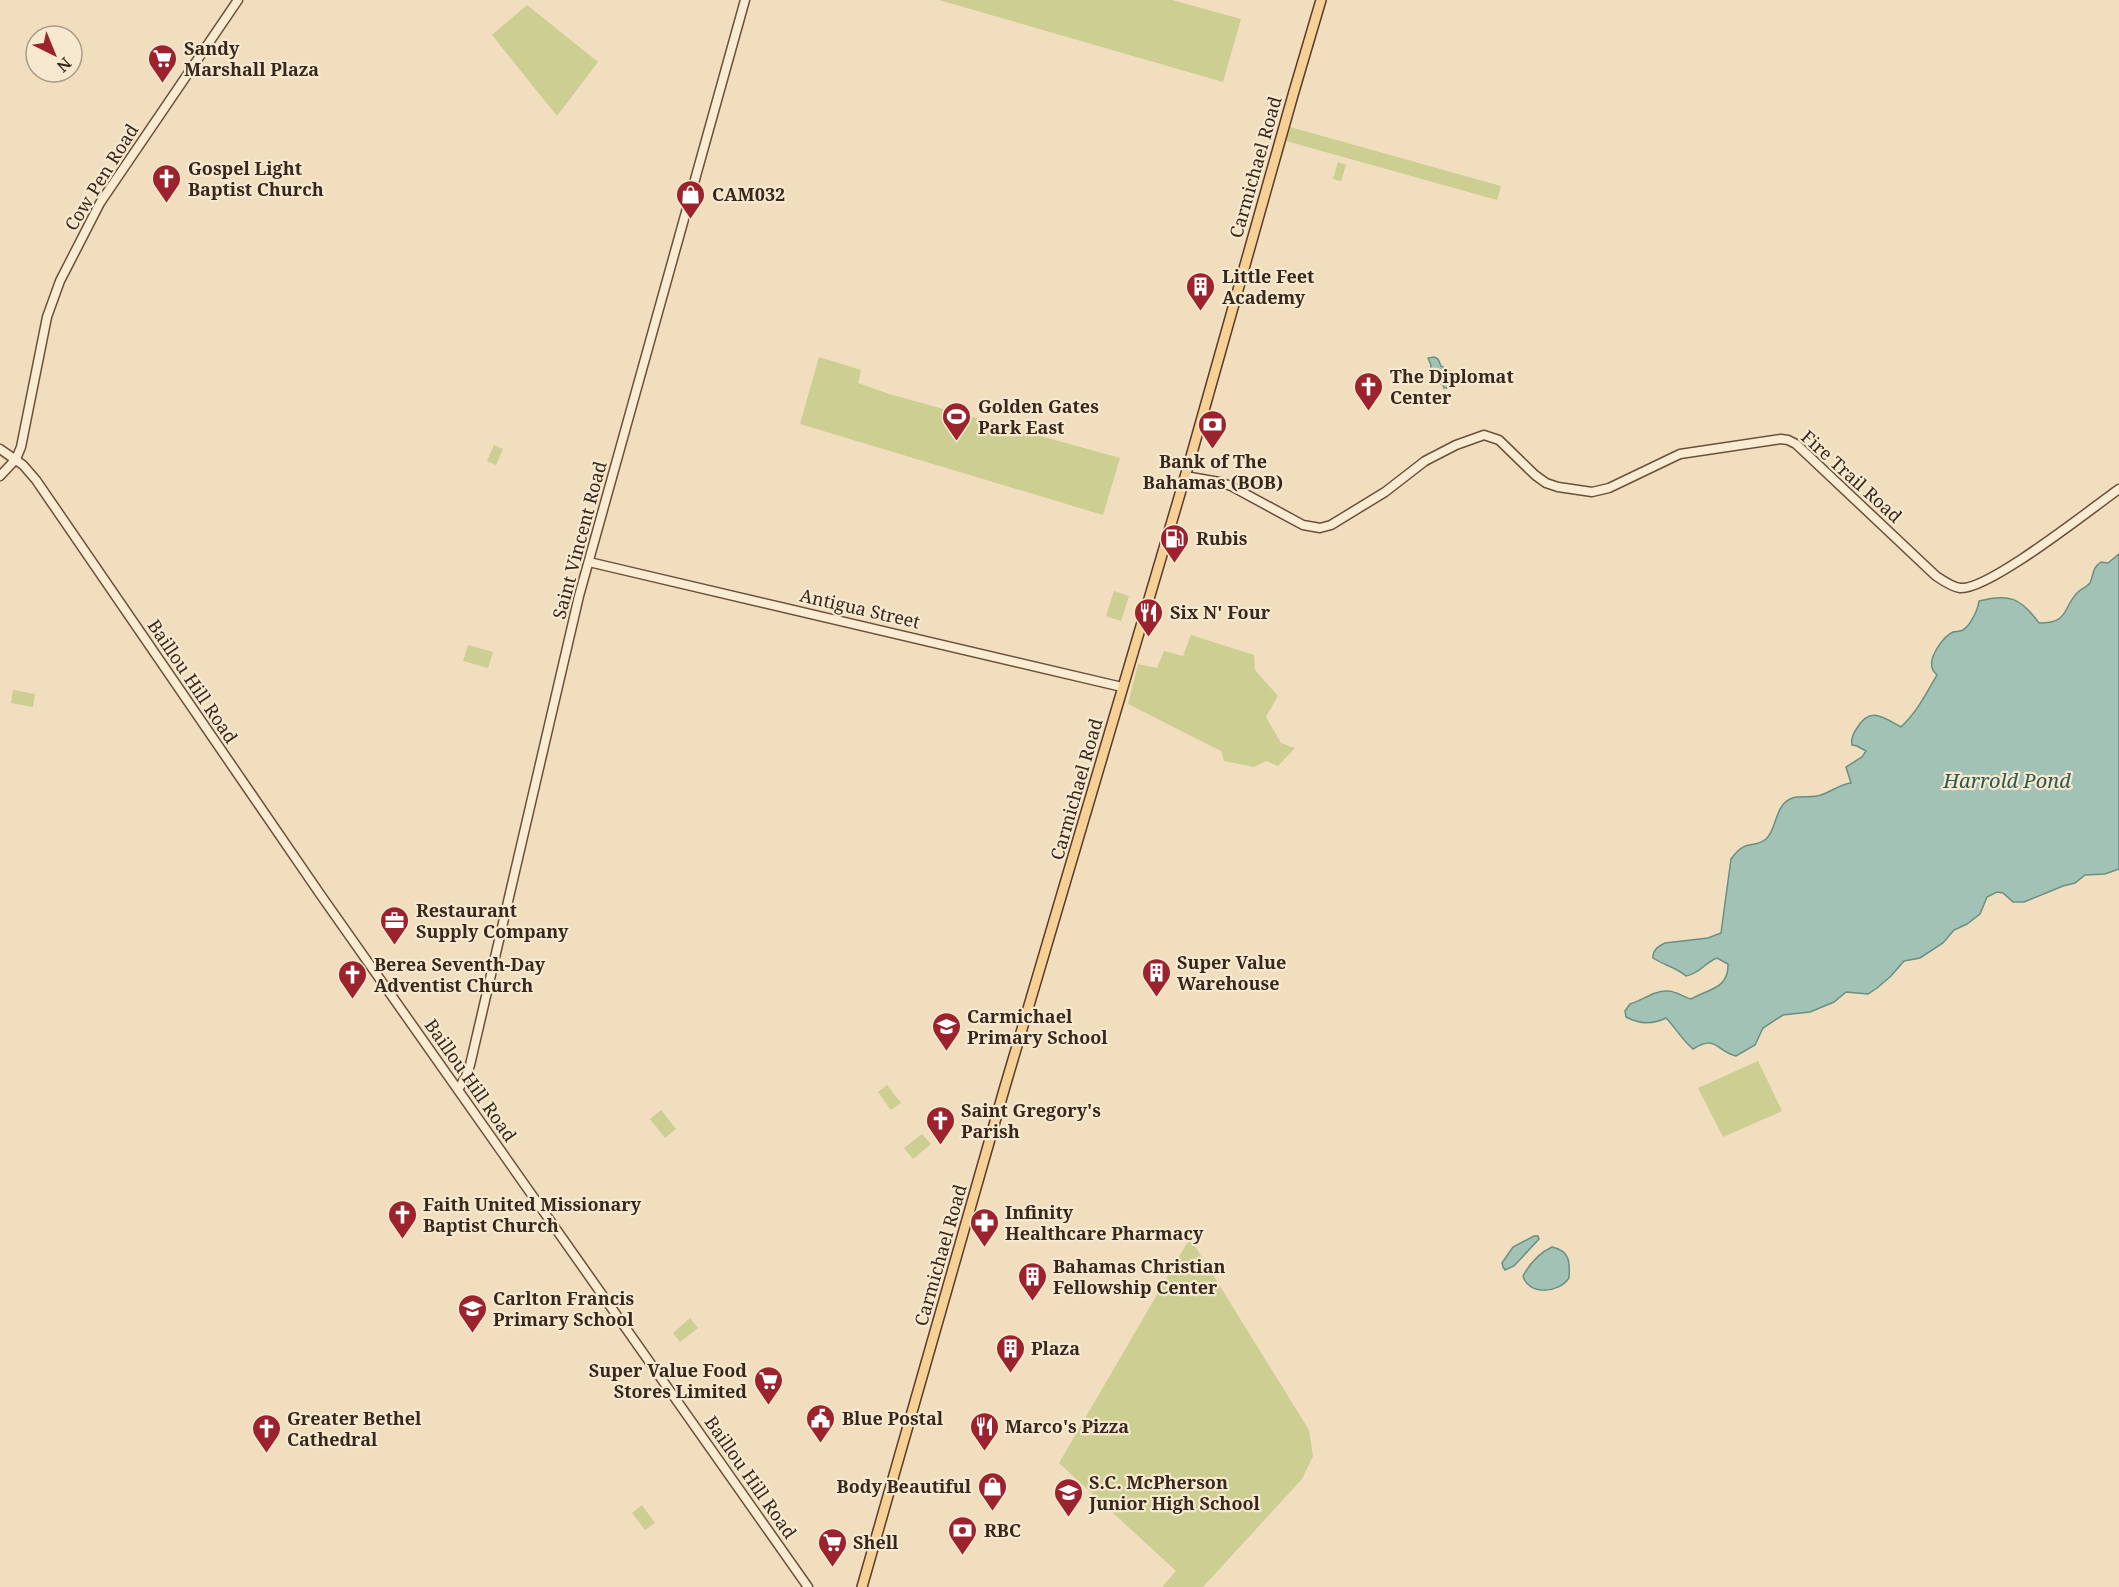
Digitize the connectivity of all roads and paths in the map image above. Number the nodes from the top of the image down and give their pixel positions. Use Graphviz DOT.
graph roads {
  1 [pos="238,0"];
  2 [pos="745,0"];
  3 [pos="1321,0"];
  4 [pos="0,449"];
  5 [pos="16,459"];
  6 [pos="0,476"];
  7 [pos="1185,476"];
  8 [pos="2119,489"];
  9 [pos="589,562"];
  10 [pos="1122,687"];
  11 [pos="458,1090"];
  12 [pos="808,1587"];
  13 [pos="862,1587"];
  1 -- 5 [label="street, Cow Pen Road"];
  2 -- 9 [label="street, Saint Vincent Road"];
  3 -- 7 [label="main road, Carmichael Road"];
  4 -- 5 [label="street, Baillou Hill Road"];
  5 -- 6 [label="street"];
  5 -- 11 [label="street, Baillou Hill Road"];
  7 -- 8 [label="street, Fire Trail Road"];
  7 -- 10 [label="main road, Carmichael Road"];
  9 -- 10 [label="street, Antigua Street"];
  9 -- 11 [label="street, Saint Vincent Road"];
  10 -- 13 [label="main road, Carmichael Road"];
  11 -- 12 [label="street, Baillou Hill Road"];
}
